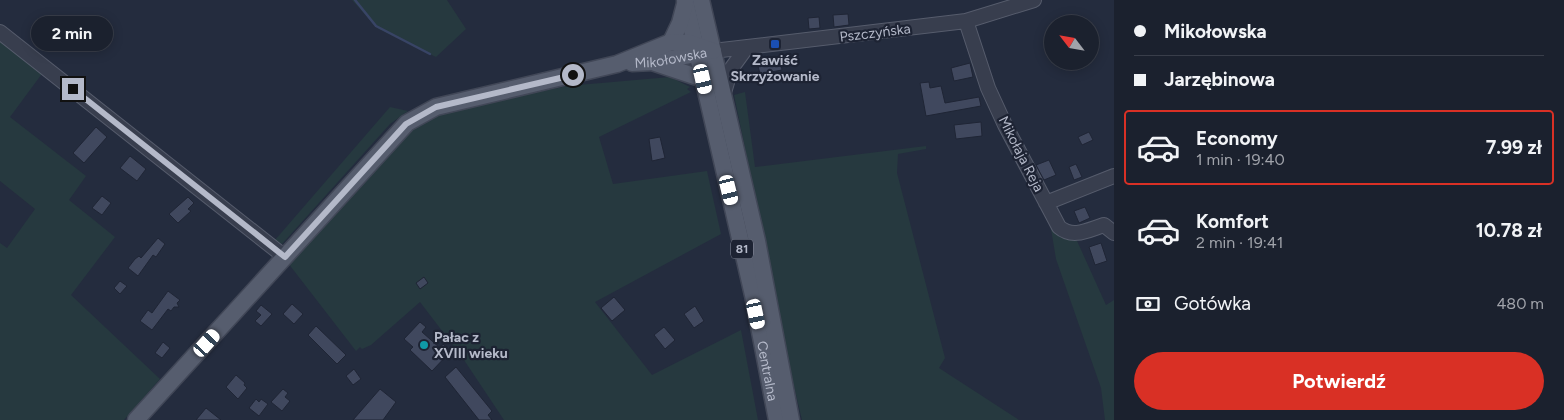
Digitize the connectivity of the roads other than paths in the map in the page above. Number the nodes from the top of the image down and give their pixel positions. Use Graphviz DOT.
graph roads {
  1 [pos="1034,0"];
  2 [pos="690,1"];
  3 [pos="966,21"];
  4 [pos="0,32"];
  5 [pos="671,42"];
  6 [pos="747,47"];
  7 [pos="702,50"];
  8 [pos="653,62"];
  9 [pos="618,64"];
  10 [pos="703,79"];
  11 [pos="723,96"];
  12 [pos="1114,176"];
  13 [pos="1046,202"];
  14 [pos="1114,233"];
  15 [pos="285,257"];
  16 [pos="136,420"];
  17 [pos="777,420"];
  18 [pos="791,420"];
  1 -- 3 [label="street, Pszczyńska"];
  2 -- 5 [label="main road"];
  2 -- 7 [label="main road, Centralna / 81"];
  3 -- 6 [label="street, Pszczyńska"];
  3 -- 13 [label="street, Mikołaja Reja"];
  4 -- 15 [label="street"];
  5 -- 7 [label="main road, Mikołowska"];
  5 -- 9 [label="main road, Mikołowska"];
  6 -- 7 [label="street, Pszczyńska"];
  6 -- 11 [label="street"];
  7 -- 8 [label="main road, Mikołowska"];
  7 -- 10 [label="main road, Centralna / 81"];
  7 -- 11 [label="main road, Centralna / 81"];
  8 -- 9 [label="main road, Mikołowska"];
  8 -- 10 [label="main road"];
  9 -- 15 [label="main road, Mikołowska"];
  10 -- 17 [label="main road, Centralna / 81"];
  11 -- 18 [label="main road, Centralna / 81"];
  12 -- 13 [label="street"];
  13 -- 14 [label="street, Mikołaja Reja"];
  15 -- 16 [label="main road, Mikołowska"];
}
